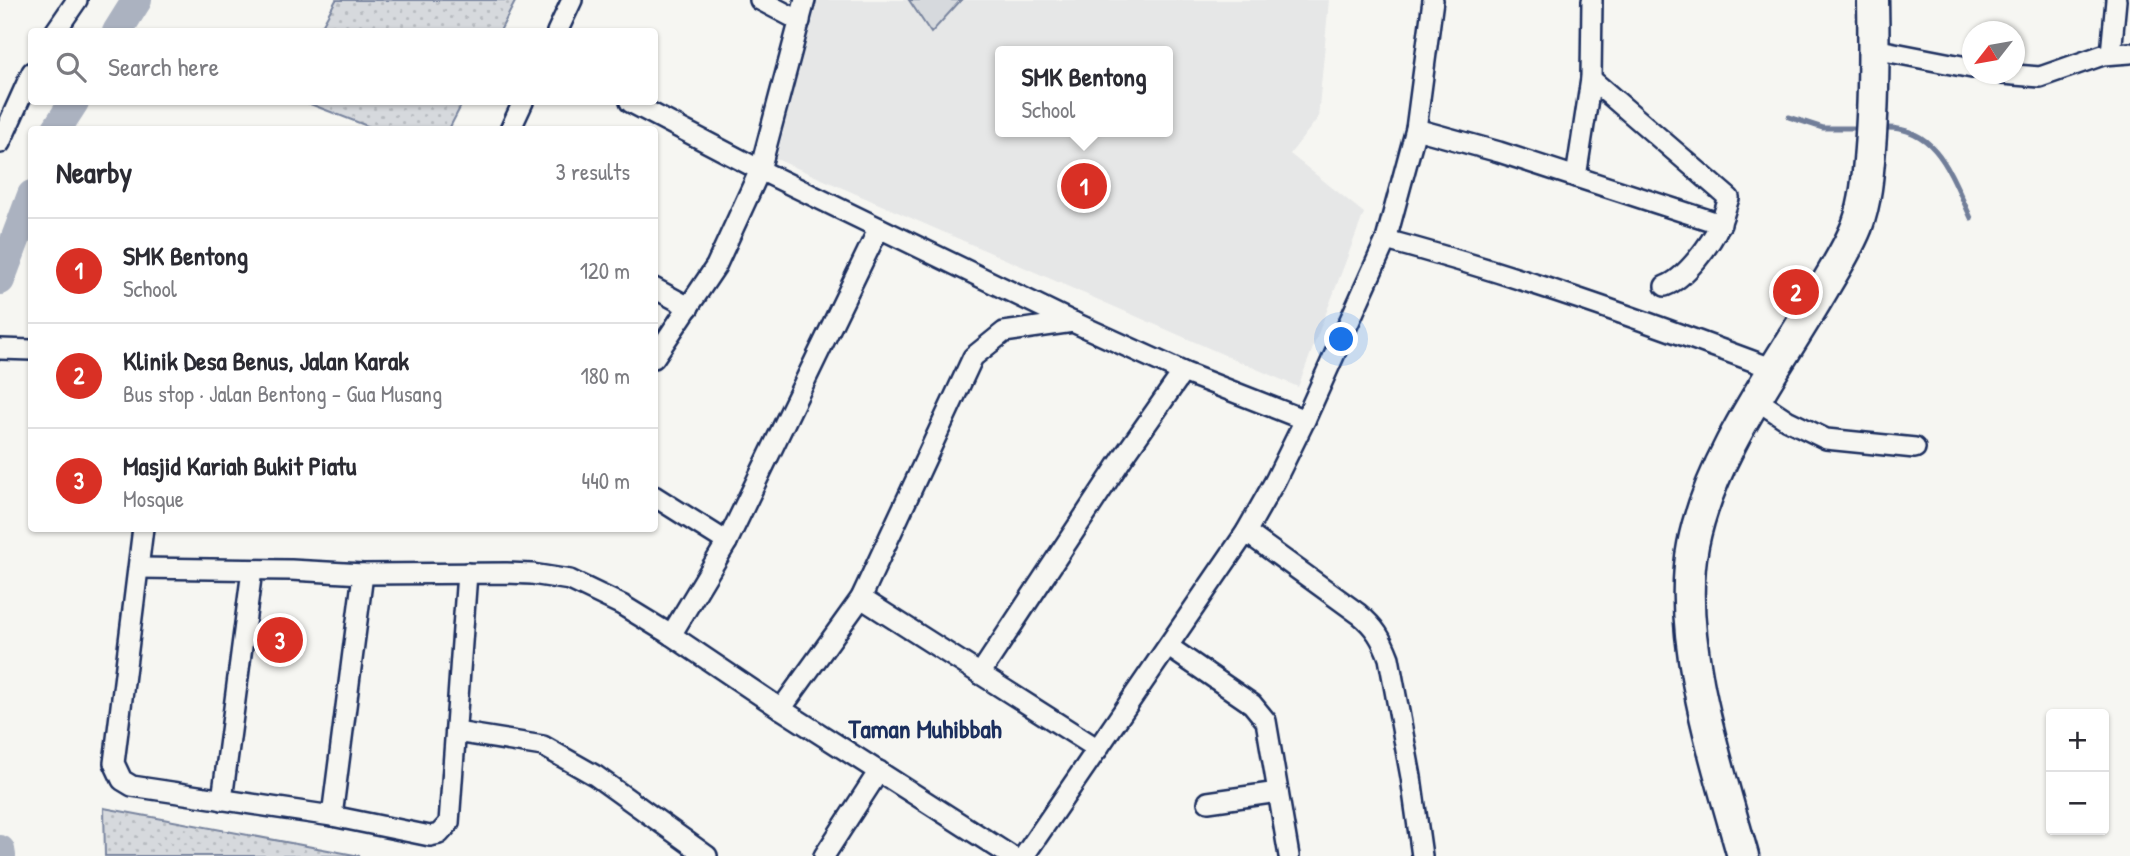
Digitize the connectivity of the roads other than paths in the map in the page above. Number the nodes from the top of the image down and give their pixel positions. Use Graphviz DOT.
graph roads {
  1 [pos="77,0"];
  2 [pos="572,0"];
  3 [pos="760,0"];
  4 [pos="805,0"];
  5 [pos="1433,0"];
  6 [pos="1592,0"];
  7 [pos="1873,0"];
  8 [pos="2116,0"];
  9 [pos="800,21"];
  10 [pos="58,28"];
  11 [pos="559,28"];
  12 [pos="1874,48"];
  13 [pos="2120,53"];
  14 [pos="1962,66"];
  15 [pos="2025,76"];
  16 [pos="1591,79"];
  17 [pos="28,81"];
  18 [pos="522,105"];
  19 [pos="636,105"];
  20 [pos="512,126"];
  21 [pos="1416,129"];
  22 [pos="0,142"];
  23 [pos="760,170"];
  24 [pos="1576,177"];
  25 [pos="1721,223"];
  26 [pos="879,228"];
  27 [pos="1386,240"];
  28 [pos="1665,286"];
  29 [pos="658,290"];
  30 [pos="689,307"];
  31 [pos="1073,322"];
  32 [pos="5,350"];
  33 [pos="28,350"];
  34 [pos="658,352"];
  35 [pos="1774,369"];
  36 [pos="1183,372"];
  37 [pos="1757,400"];
  38 [pos="1304,420"];
  39 [pos="1915,448"];
  40 [pos="658,499"];
  41 [pos="143,532"];
  42 [pos="1246,532"];
  43 [pos="727,542"];
  44 [pos="140,568"];
  45 [pos="252,570"];
  46 [pos="467,573"];
  47 [pos="363,574"];
  48 [pos="861,598"];
  49 [pos="671,635"];
  50 [pos="1169,647"];
  51 [pos="981,674"];
  52 [pos="782,709"];
  53 [pos="456,733"];
  54 [pos="1098,749"];
  55 [pos="879,771"];
  56 [pos="1278,792"];
  57 [pos="222,800"];
  58 [pos="1208,802"];
  59 [pos="332,816"];
  60 [pos="707,856"];
  61 [pos="824,856"];
  62 [pos="1011,856"];
  63 [pos="1024,856"];
  64 [pos="1289,856"];
  65 [pos="1422,856"];
  66 [pos="1744,856"];
  1 -- 10 [label="street"];
  2 -- 11 [label="street"];
  3 -- 9 [label="street"];
  4 -- 9 [label="street"];
  5 -- 21 [label="street"];
  6 -- 16 [label="street"];
  7 -- 12 [label="main road"];
  8 -- 13 [label="street"];
  9 -- 23 [label="street"];
  12 -- 14 [label="street"];
  12 -- 35 [label="main road"];
  13 -- 15 [label="street"];
  16 -- 24 [label="street"];
  16 -- 25 [label="street"];
  17 -- 22 [label="street"];
  18 -- 20 [label="street"];
  19 -- 23 [label="street"];
  21 -- 24 [label="street"];
  21 -- 27 [label="street"];
  23 -- 26 [label="street"];
  23 -- 30 [label="street"];
  24 -- 25 [label="street"];
  25 -- 28 [label="street"];
  26 -- 31 [label="street"];
  26 -- 43 [label="street"];
  27 -- 35 [label="street"];
  27 -- 38 [label="street"];
  29 -- 30 [label="street"];
  30 -- 34 [label="street"];
  31 -- 36 [label="street"];
  31 -- 48 [label="street"];
  32 -- 33 [label="street"];
  35 -- 37 [label="main road"];
  36 -- 38 [label="street"];
  36 -- 51 [label="street"];
  37 -- 39 [label="street"];
  37 -- 66 [label="main road"];
  38 -- 42 [label="street"];
  40 -- 43 [label="street"];
  41 -- 44 [label="street"];
  42 -- 50 [label="street"];
  42 -- 65 [label="street"];
  43 -- 49 [label="street"];
  44 -- 45 [label="street"];
  44 -- 57 [label="street"];
  45 -- 47 [label="street"];
  45 -- 57 [label="street"];
  46 -- 47 [label="street"];
  46 -- 49 [label="street"];
  46 -- 53 [label="street"];
  47 -- 59 [label="street"];
  48 -- 51 [label="street"];
  48 -- 52 [label="street"];
  49 -- 52 [label="street"];
  50 -- 54 [label="street"];
  50 -- 56 [label="street"];
  51 -- 54 [label="street"];
  52 -- 55 [label="street"];
  53 -- 59 [label="street"];
  53 -- 60 [label="street"];
  54 -- 63 [label="street"];
  55 -- 61 [label="street"];
  55 -- 62 [label="street"];
  56 -- 58 [label="street"];
  56 -- 64 [label="street"];
  57 -- 59 [label="street"];
}
